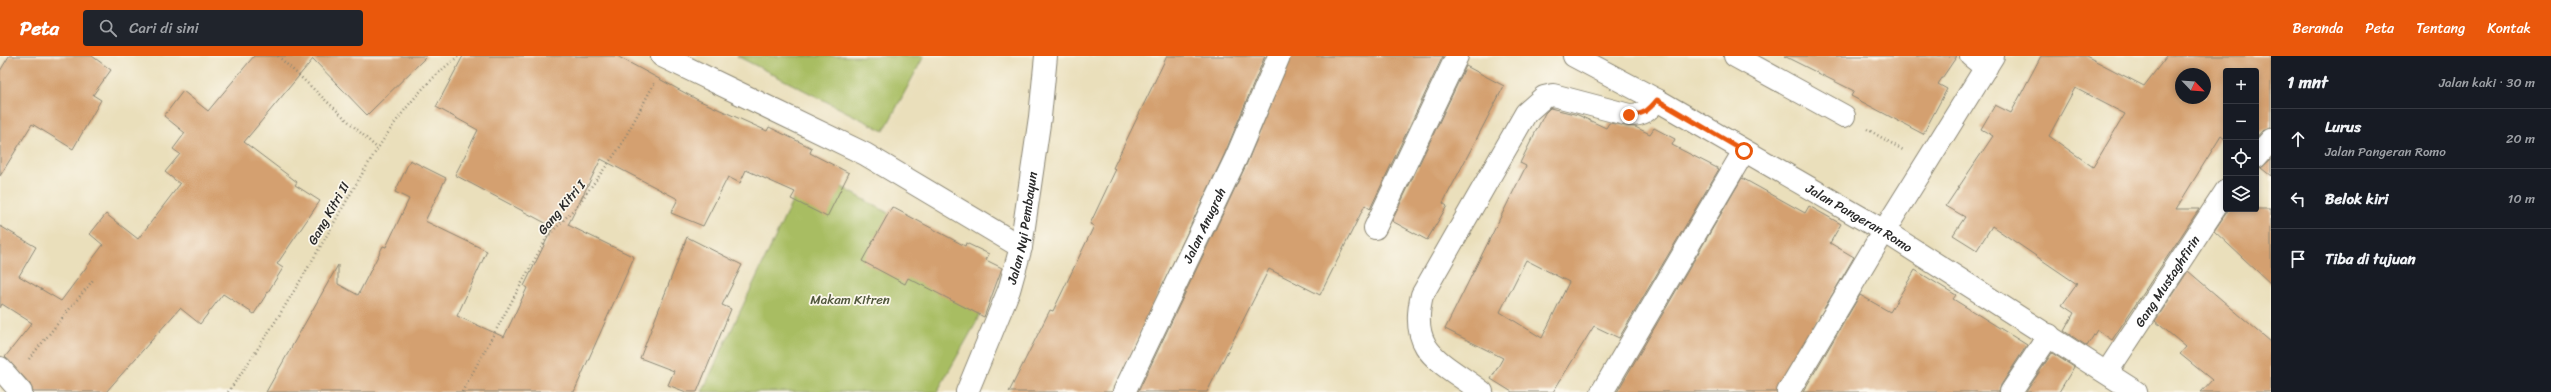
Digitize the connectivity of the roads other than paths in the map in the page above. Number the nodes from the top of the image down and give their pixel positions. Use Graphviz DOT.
graph roads {
  1 [pos="1046,56"];
  2 [pos="1279,56"];
  3 [pos="1457,56"];
  4 [pos="1574,56"];
  5 [pos="1735,56"];
  6 [pos="665,57"];
  7 [pos="1983,60"];
  8 [pos="1657,100"];
  9 [pos="1844,116"];
  10 [pos="2271,140"];
  11 [pos="1744,151"];
  12 [pos="2259,154"];
  13 [pos="2223,196"];
  14 [pos="1375,228"];
  15 [pos="1884,231"];
  16 [pos="1020,247"];
  17 [pos="2049,335"];
  18 [pos="2108,372"];
  19 [pos="967,392"];
  20 [pos="1124,392"];
  21 [pos="1482,392"];
  22 [pos="1602,392"];
  23 [pos="1788,392"];
  24 [pos="2010,392"];
  25 [pos="2136,392"];
  1 -- 16 [label="street, Jalan Nyi Pembayun"];
  2 -- 20 [label="street, Jalan Anugrah"];
  3 -- 14 [label="street"];
  4 -- 8 [label="street, Jalan Pangeran Romo"];
  5 -- 9 [label="street"];
  6 -- 16 [label="street"];
  7 -- 15 [label="street"];
  8 -- 11 [label="street, Jalan Pangeran Romo"];
  8 -- 21 [label="street"];
  10 -- 12 [label="street"];
  11 -- 15 [label="street, Jalan Pangeran Romo"];
  11 -- 22 [label="street"];
  13 -- 18 [label="street, Gang Mustaghfirin"];
  15 -- 17 [label="street, Jalan Pangeran Romo"];
  15 -- 23 [label="street"];
  16 -- 19 [label="street, Jalan Nyi Pembayun"];
  17 -- 18 [label="street, Jalan Pangeran Romo"];
  17 -- 24 [label="street"];
  18 -- 25 [label="street, Jalan Pangeran Romo"];
}
